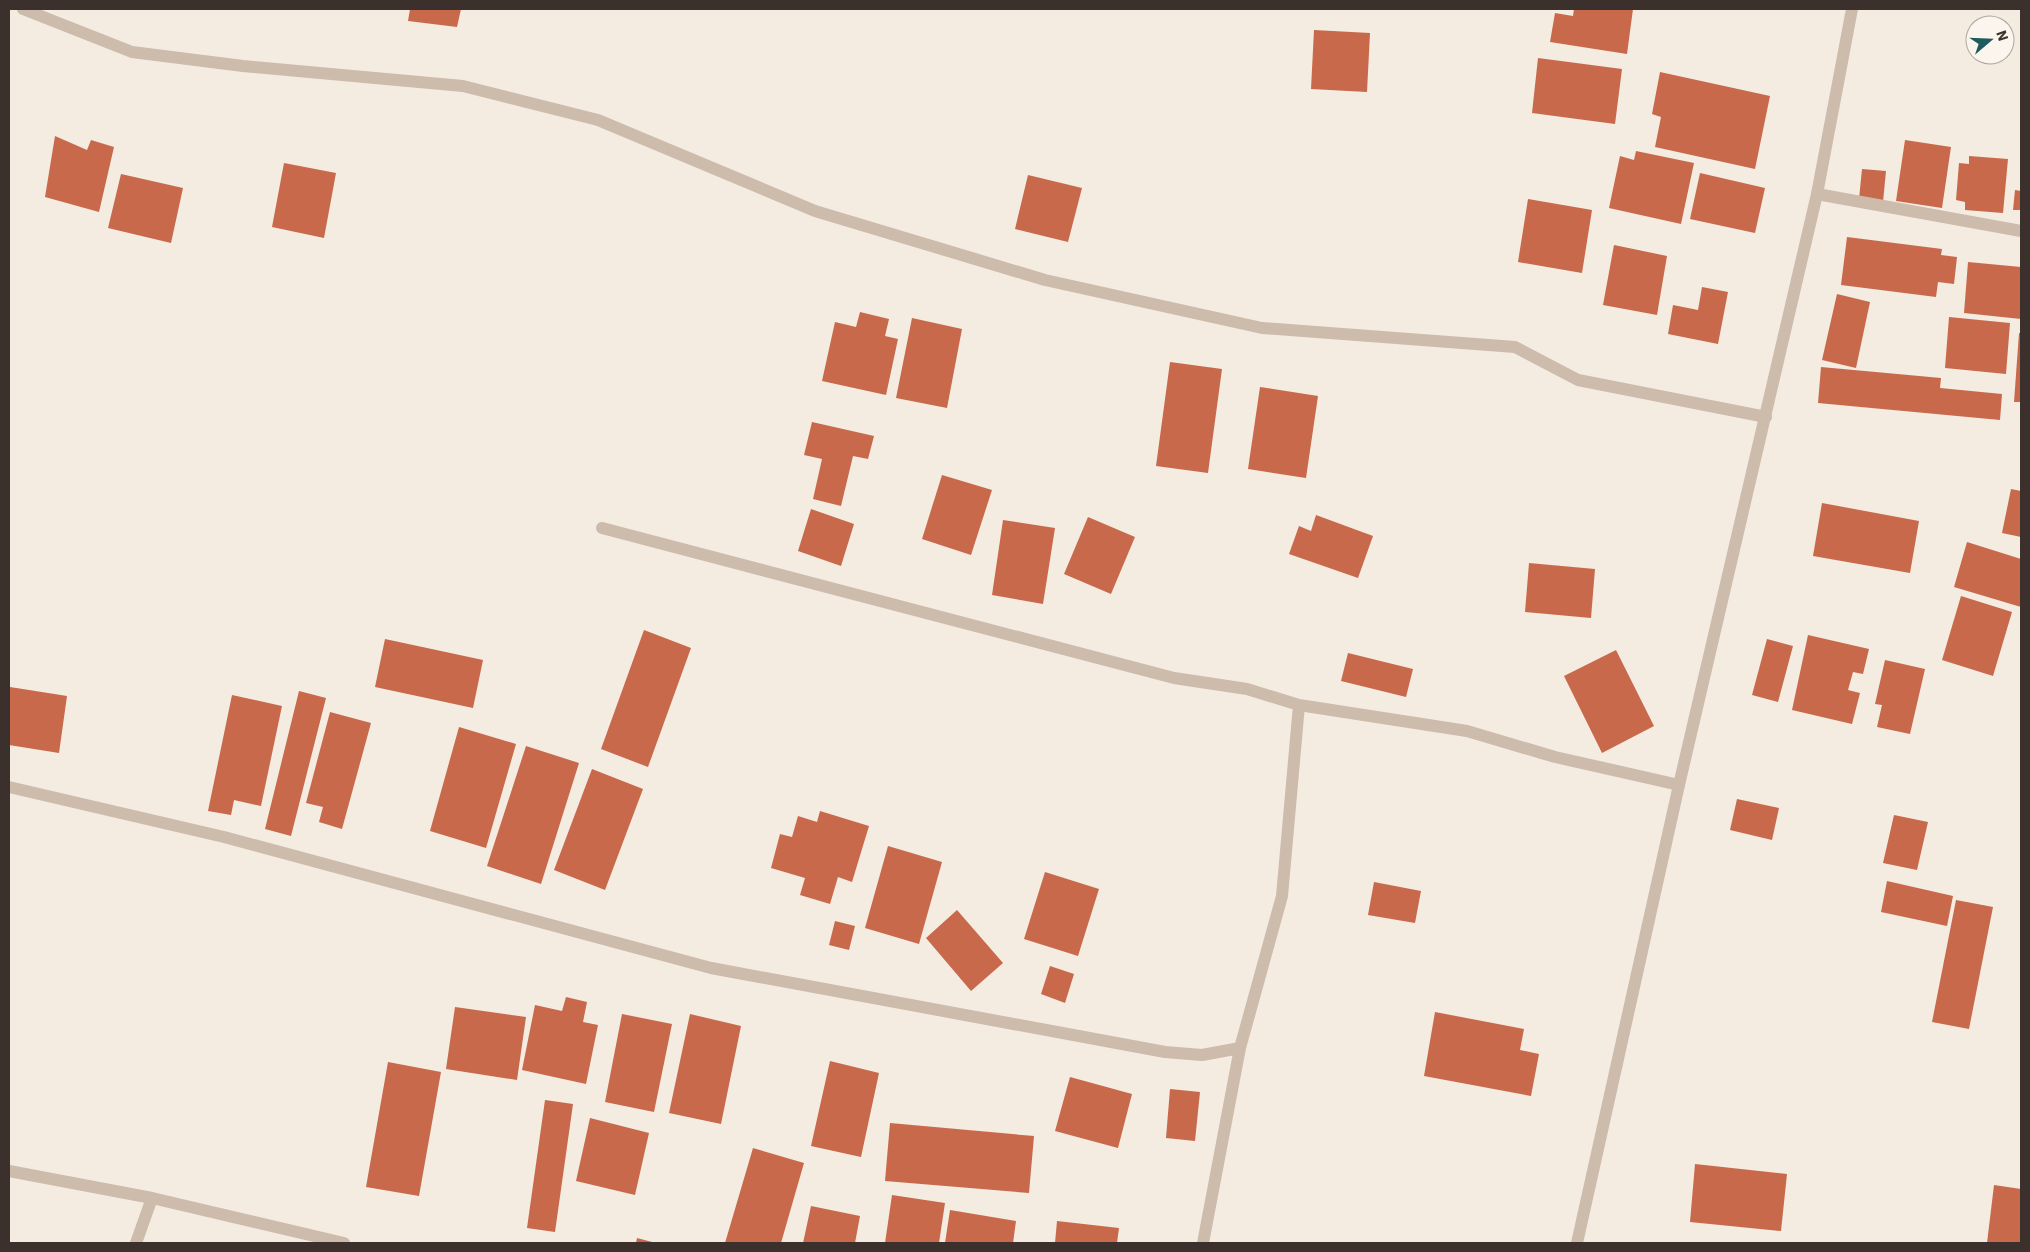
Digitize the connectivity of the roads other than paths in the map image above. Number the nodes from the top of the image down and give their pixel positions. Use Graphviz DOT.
graph roads {
  1 [pos="24,9"];
  2 [pos="1852,9"];
  3 [pos="1817,194"];
  4 [pos="2021,231"];
  5 [pos="1766,417"];
  6 [pos="602,528"];
  7 [pos="1299,705"];
  8 [pos="1679,785"];
  9 [pos="9,787"];
  10 [pos="1240,1048"];
  11 [pos="9,1171"];
  12 [pos="152,1198"];
  13 [pos="136,1243"];
  14 [pos="344,1243"];
  15 [pos="1203,1243"];
  16 [pos="1577,1243"];
  1 -- 5 [label="street"];
  2 -- 3 [label="street"];
  3 -- 4 [label="street"];
  3 -- 5 [label="street"];
  5 -- 8 [label="street"];
  6 -- 7 [label="street"];
  7 -- 8 [label="street"];
  7 -- 10 [label="street"];
  8 -- 16 [label="street"];
  9 -- 10 [label="street"];
  10 -- 15 [label="street"];
  11 -- 12 [label="street"];
  12 -- 13 [label="street"];
  12 -- 14 [label="street"];
}
